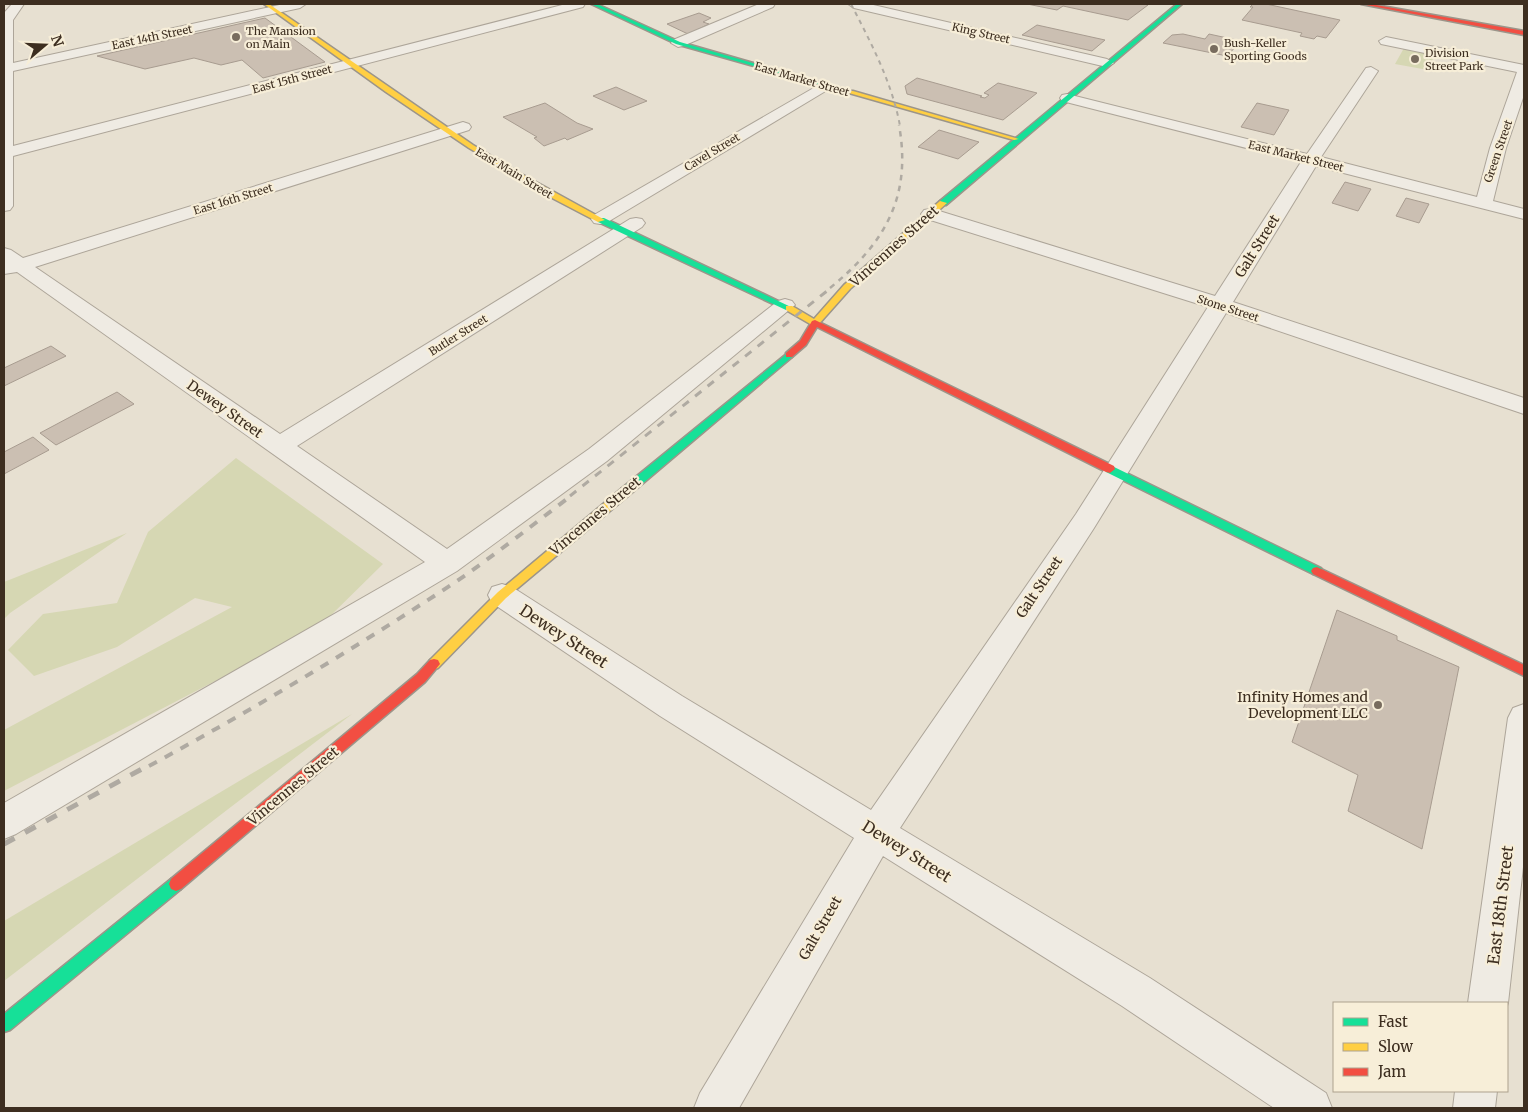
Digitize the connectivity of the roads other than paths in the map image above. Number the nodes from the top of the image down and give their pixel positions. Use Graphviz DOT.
graph roads {
  1 [pos="300,4"];
  2 [pos="579,4"];
  3 [pos="592,4"];
  4 [pos="769,4"];
  5 [pos="854,4"];
  6 [pos="1180,4"];
  7 [pos="1363,4"];
  8 [pos="16,5"];
  9 [pos="277,6"];
  10 [pos="1524,33"];
  11 [pos="1386,41"];
  12 [pos="678,43"];
  13 [pos="358,62"];
  14 [pos="1107,63"];
  15 [pos="5,69"];
  16 [pos="1524,70"];
  17 [pos="1371,71"];
  18 [pos="824,86"];
  19 [pos="409,90"];
  20 [pos="1067,98"];
  21 [pos="1520,106"];
  22 [pos="453,125"];
  23 [pos="1016,140"];
  24 [pos="5,153"];
  25 [pos="1311,160"];
  26 [pos="576,194"];
  27 [pos="1484,204"];
  28 [pos="4,206"];
  29 [pos="605,212"];
  30 [pos="930,214"];
  31 [pos="1524,214"];
  32 [pos="635,227"];
  33 [pos="680,244"];
  34 [pos="9,263"];
  35 [pos="785,305"];
  36 [pos="1221,305"];
  37 [pos="815,324"];
  38 [pos="1524,406"];
  39 [pos="279,446"];
  40 [pos="1115,471"];
  41 [pos="447,563"];
  42 [pos="502,595"];
  43 [pos="1524,670"];
  44 [pos="1524,718"];
  45 [pos="4,822"];
  46 [pos="877,832"];
  47 [pos="1488,1002"];
  48 [pos="4,1024"];
  49 [pos="1476,1092"];
  50 [pos="715,1108"];
  51 [pos="1311,1108"];
  52 [pos="1474,1108"];
  1 -- 9 [label="street, East 14th Street"];
  2 -- 13 [label="street, East 15th Street"];
  3 -- 12 [label="main road, East Market Street"];
  4 -- 12 [label="street"];
  5 -- 14 [label="street, King Street"];
  6 -- 14 [label="main road, Vincennes Street"];
  7 -- 10 [label="main road"];
  8 -- 15 [label="street"];
  9 -- 13 [label="main road, East Main Street"];
  9 -- 15 [label="street, East 14th Street"];
  11 -- 16 [label="street"];
  12 -- 18 [label="main road, East Market Street"];
  13 -- 19 [label="main road, East Main Street"];
  13 -- 22 [label="main road, East Main Street"];
  13 -- 24 [label="street, East 15th Street"];
  14 -- 20 [label="main road, Vincennes Street"];
  15 -- 24 [label="street"];
  16 -- 21 [label="street, Green Street"];
  17 -- 25 [label="street, Galt Street"];
  18 -- 23 [label="main road, East Market Street"];
  18 -- 29 [label="street, Cavel Street"];
  20 -- 23 [label="main road, Vincennes Street"];
  20 -- 25 [label="street, East Market Street"];
  21 -- 27 [label="street, Green Street"];
  22 -- 26 [label="main road, East Main Street"];
  22 -- 29 [label="main road, East Main Street"];
  22 -- 34 [label="street, East 16th Street"];
  23 -- 30 [label="main road, Vincennes Street"];
  24 -- 28 [label="street"];
  25 -- 27 [label="street, East Market Street"];
  25 -- 36 [label="street, Galt Street"];
  27 -- 31 [label="street, East Market Street"];
  29 -- 32 [label="main road, East Main Street"];
  30 -- 36 [label="street, Stone Street"];
  30 -- 37 [label="main road, Vincennes Street"];
  32 -- 35 [label="main road, East Main Street"];
  32 -- 39 [label="street, Butler Street"];
  33 -- 35 [label="main road, East Main Street"];
  34 -- 39 [label="street, Dewey Street"];
  35 -- 37 [label="main road, East Main Street"];
  35 -- 41 [label="street"];
  36 -- 38 [label="street, Stone Street"];
  36 -- 40 [label="street, Galt Street"];
  37 -- 40 [label="main road, East Main Street"];
  37 -- 42 [label="main road, Vincennes Street"];
  39 -- 41 [label="street, Dewey Street"];
  40 -- 43 [label="main road, East Main Street"];
  40 -- 46 [label="street, Galt Street"];
  41 -- 45 [label="street"];
  42 -- 46 [label="street, Dewey Street"];
  42 -- 48 [label="main road, Vincennes Street"];
  44 -- 47 [label="street, East 18th Street"];
  46 -- 50 [label="street, Galt Street"];
  46 -- 51 [label="street, Dewey Street"];
  49 -- 52 [label="street"];
}
